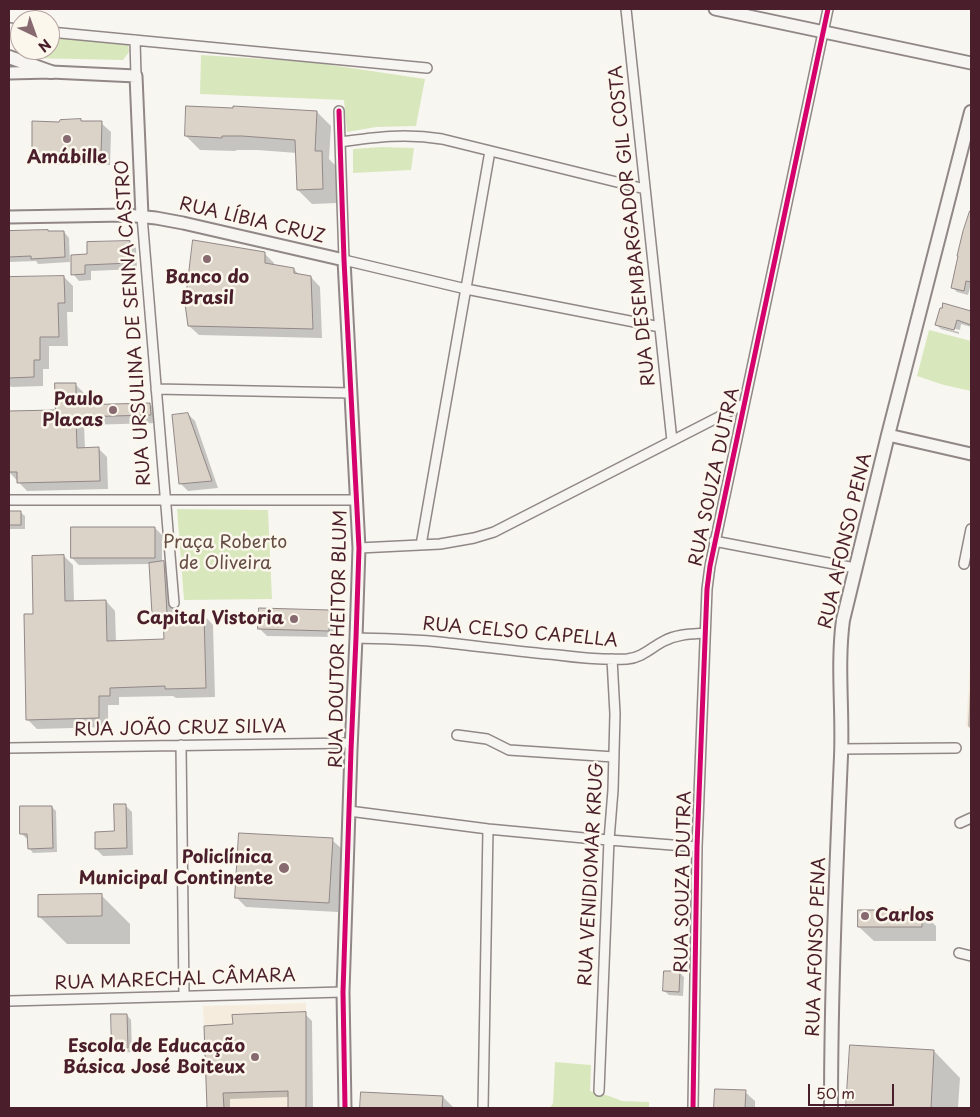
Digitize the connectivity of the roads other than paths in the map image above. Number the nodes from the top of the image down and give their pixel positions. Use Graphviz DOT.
graph roads {
  1 [pos="626,9"];
  2 [pos="715,9"];
  3 [pos="828,9"];
  4 [pos="824,32"];
  5 [pos="60,33"];
  6 [pos="135,40"];
  7 [pos="9,56"];
  8 [pos="971,63"];
  9 [pos="428,68"];
  10 [pos="51,72"];
  11 [pos="9,73"];
  12 [pos="136,76"];
  13 [pos="339,111"];
  14 [pos="971,112"];
  15 [pos="340,142"];
  16 [pos="490,151"];
  17 [pos="645,190"];
  18 [pos="142,216"];
  19 [pos="9,217"];
  20 [pos="344,260"];
  21 [pos="466,289"];
  22 [pos="660,326"];
  23 [pos="156,389"];
  24 [pos="351,393"];
  25 [pos="744,404"];
  26 [pos="888,435"];
  27 [pos="672,441"];
  28 [pos="971,454"];
  29 [pos="9,500"];
  30 [pos="165,500"];
  31 [pos="356,500"];
  32 [pos="971,529"];
  33 [pos="714,541"];
  34 [pos="422,545"];
  35 [pos="358,548"];
  36 [pos="964,564"];
  37 [pos="855,568"];
  38 [pos="174,603"];
  39 [pos="706,633"];
  40 [pos="356,638"];
  41 [pos="612,659"];
  42 [pos="458,735"];
  43 [pos="351,743"];
  44 [pos="181,745"];
  45 [pos="9,748"];
  46 [pos="956,748"];
  47 [pos="841,749"];
  48 [pos="614,757"];
  49 [pos="349,811"];
  50 [pos="971,818"];
  51 [pos="960,823"];
  52 [pos="488,829"];
  53 [pos="609,840"];
  54 [pos="697,847"];
  55 [pos="959,953"];
  56 [pos="971,956"];
  57 [pos="343,992"];
  58 [pos="184,996"];
  59 [pos="9,1001"];
  60 [pos="599,1091"];
  61 [pos="345,1108"];
  62 [pos="483,1108"];
  63 [pos="693,1108"];
  64 [pos="831,1108"];
  1 -- 17 [label="street, RUA DESEMBARGADOR GIL COSTA"];
  2 -- 4 [label="street"];
  3 -- 4 [label="street, RUA SOUZA DUTRA"];
  4 -- 8 [label="street"];
  4 -- 25 [label="street, RUA SOUZA DUTRA"];
  5 -- 6 [label="street"];
  6 -- 9 [label="street"];
  6 -- 12 [label="street, RUA URSULINA DE SENNA CASTRO"];
  7 -- 10 [label="main road"];
  10 -- 11 [label="street"];
  10 -- 12 [label="street"];
  12 -- 18 [label="street, RUA URSULINA DE SENNA CASTRO"];
  13 -- 15 [label="street, RUA DOUTOR HEITOR BLUM"];
  14 -- 26 [label="main road, RUA AFONSO PENA"];
  15 -- 16 [label="street"];
  15 -- 20 [label="street, RUA DOUTOR HEITOR BLUM"];
  16 -- 17 [label="street"];
  16 -- 21 [label="street"];
  17 -- 22 [label="street, RUA DESEMBARGADOR GIL COSTA"];
  18 -- 19 [label="street, RUA LÍBIA CRUZ"];
  18 -- 20 [label="street, RUA LÍBIA CRUZ"];
  18 -- 23 [label="street, RUA URSULINA DE SENNA CASTRO"];
  20 -- 21 [label="street, RUA LÍBIA CRUZ"];
  20 -- 24 [label="street, RUA DOUTOR HEITOR BLUM"];
  21 -- 22 [label="street, RUA LÍBIA CRUZ"];
  21 -- 34 [label="street"];
  22 -- 27 [label="street, RUA DESEMBARGADOR GIL COSTA"];
  23 -- 24 [label="street"];
  23 -- 30 [label="street, RUA URSULINA DE SENNA CASTRO"];
  24 -- 31 [label="street, RUA DOUTOR HEITOR BLUM"];
  25 -- 27 [label="street"];
  25 -- 33 [label="street, RUA SOUZA DUTRA"];
  26 -- 28 [label="street"];
  26 -- 37 [label="main road, RUA AFONSO PENA"];
  27 -- 34 [label="street"];
  29 -- 30 [label="street"];
  30 -- 31 [label="street"];
  30 -- 38 [label="street, RUA URSULINA DE SENNA CASTRO"];
  31 -- 35 [label="street, RUA DOUTOR HEITOR BLUM"];
  32 -- 36 [label="street"];
  33 -- 37 [label="street"];
  33 -- 39 [label="street, RUA SOUZA DUTRA"];
  34 -- 35 [label="street"];
  35 -- 40 [label="street, RUA DOUTOR HEITOR BLUM"];
  37 -- 47 [label="main road, RUA AFONSO PENA"];
  39 -- 41 [label="street, RUA CELSO CAPELLA"];
  39 -- 54 [label="street, RUA SOUZA DUTRA"];
  40 -- 41 [label="street, RUA CELSO CAPELLA"];
  40 -- 43 [label="street, RUA DOUTOR HEITOR BLUM"];
  41 -- 48 [label="street, RUA VENIDIOMAR KRUG"];
  42 -- 48 [label="street"];
  43 -- 44 [label="street, RUA JOÃO CRUZ SILVA"];
  43 -- 49 [label="street, RUA DOUTOR HEITOR BLUM"];
  44 -- 45 [label="street, RUA JOÃO CRUZ SILVA"];
  44 -- 58 [label="street"];
  46 -- 47 [label="street"];
  47 -- 64 [label="main road, RUA AFONSO PENA"];
  48 -- 53 [label="street, RUA VENIDIOMAR KRUG"];
  49 -- 52 [label="street"];
  49 -- 57 [label="street, RUA DOUTOR HEITOR BLUM"];
  50 -- 51 [label="street"];
  52 -- 53 [label="street"];
  52 -- 62 [label="street"];
  53 -- 54 [label="street"];
  53 -- 60 [label="street, RUA VENIDIOMAR KRUG"];
  54 -- 63 [label="street, RUA SOUZA DUTRA"];
  55 -- 56 [label="street"];
  57 -- 58 [label="street, RUA MARECHAL CÂMARA"];
  57 -- 61 [label="street, RUA DOUTOR HEITOR BLUM"];
  58 -- 59 [label="street, RUA MARECHAL CÂMARA"];
}
